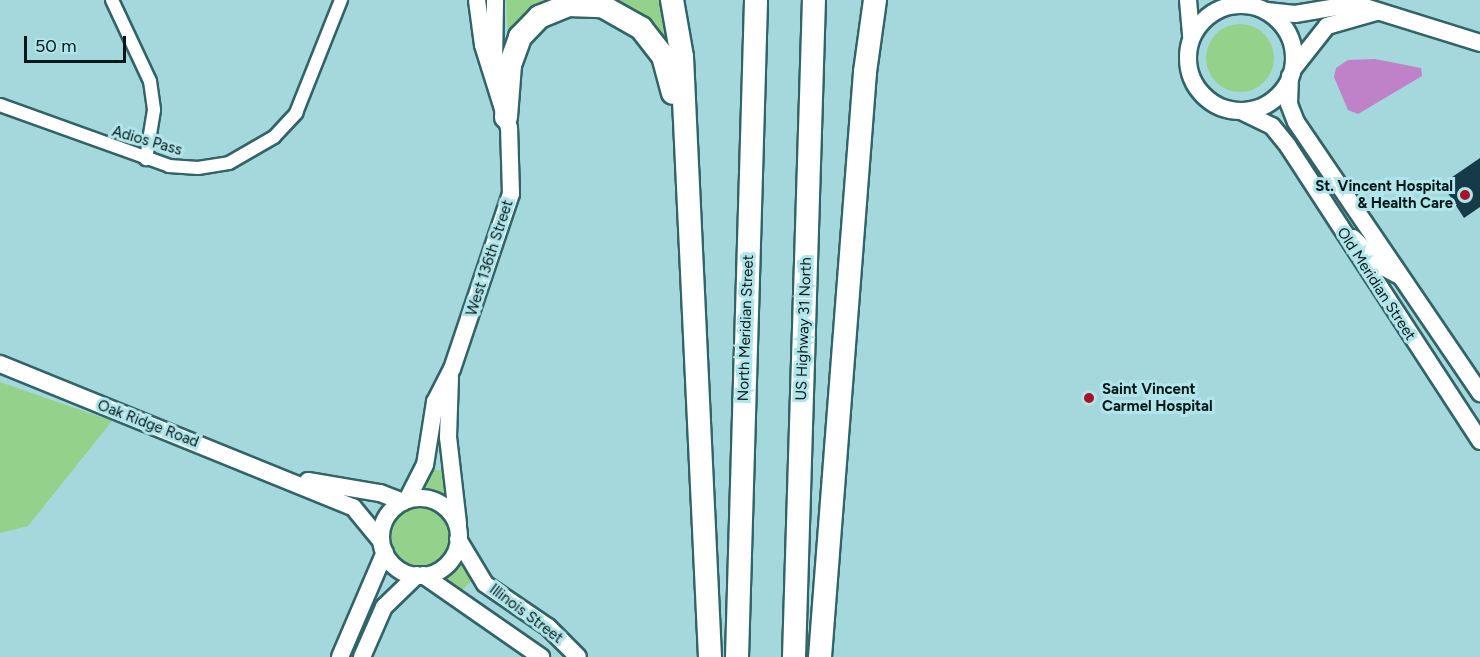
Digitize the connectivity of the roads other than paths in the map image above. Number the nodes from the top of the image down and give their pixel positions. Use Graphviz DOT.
graph roads {
  1 [pos="112,0"];
  2 [pos="341,0"];
  3 [pos="477,0"];
  4 [pos="495,0"];
  5 [pos="756,0"];
  6 [pos="814,0"];
  7 [pos="860,0"];
  8 [pos="875,0"];
  9 [pos="1188,0"];
  10 [pos="672,2"];
  11 [pos="1234,2"];
  12 [pos="1267,11"];
  13 [pos="1377,12"];
  14 [pos="1191,39"];
  15 [pos="1480,43"];
  16 [pos="494,70"];
  17 [pos="865,72"];
  18 [pos="1291,74"];
  19 [pos="0,105"];
  20 [pos="1241,111"];
  21 [pos="506,117"];
  22 [pos="686,156"];
  23 [pos="146,159"];
  24 [pos="1346,237"];
  25 [pos="1403,278"];
  26 [pos="0,363"];
  27 [pos="450,372"];
  28 [pos="1480,393"];
  29 [pos="1480,441"];
  30 [pos="298,481"];
  31 [pos="405,501"];
  32 [pos="458,535"];
  33 [pos="383,547"];
  34 [pos="420,575"];
  35 [pos="340,657"];
  36 [pos="362,657"];
  37 [pos="541,657"];
  38 [pos="578,657"];
  39 [pos="710,657"];
  40 [pos="737,657"];
  41 [pos="794,657"];
  42 [pos="820,657"];
  1 -- 23 [label="street"];
  2 -- 23 [label="street, Adios Pass"];
  3 -- 16 [label="street, West 136th Street"];
  4 -- 16 [label="street, West 136th Street"];
  5 -- 40 [label="highway, North Meridian Street"];
  6 -- 41 [label="highway, US Highway 31 North"];
  7 -- 17 [label="highway"];
  8 -- 17 [label="highway"];
  9 -- 14 [label="street"];
  10 -- 22 [label="highway"];
  11 -- 12 [label="street"];
  11 -- 14 [label="street"];
  12 -- 13 [label="street"];
  12 -- 18 [label="street"];
  13 -- 15 [label="street"];
  13 -- 18 [label="street"];
  14 -- 20 [label="street"];
  16 -- 21 [label="street, West 136th Street"];
  17 -- 42 [label="highway"];
  18 -- 20 [label="street"];
  18 -- 25 [label="street, Old Meridian Street"];
  19 -- 23 [label="street, Adios Pass"];
  20 -- 24 [label="street, Old Meridian Street"];
  21 -- 22 [label="highway"];
  21 -- 27 [label="street, West 136th Street"];
  22 -- 39 [label="highway"];
  24 -- 25 [label="street"];
  24 -- 29 [label="street, Old Meridian Street"];
  25 -- 28 [label="street, Old Meridian Street"];
  26 -- 30 [label="street, Oak Ridge Road"];
  27 -- 31 [label="street, West 136th Street"];
  27 -- 32 [label="street, West 136th Street"];
  30 -- 31 [label="street, Oak Ridge Road"];
  30 -- 33 [label="street, Oak Ridge Road"];
  31 -- 32 [label="street"];
  31 -- 33 [label="street"];
  32 -- 34 [label="street"];
  32 -- 38 [label="street, Illinois Street"];
  33 -- 34 [label="street"];
  33 -- 35 [label="street"];
  34 -- 36 [label="street"];
  34 -- 37 [label="street, Illinois Street"];
}
